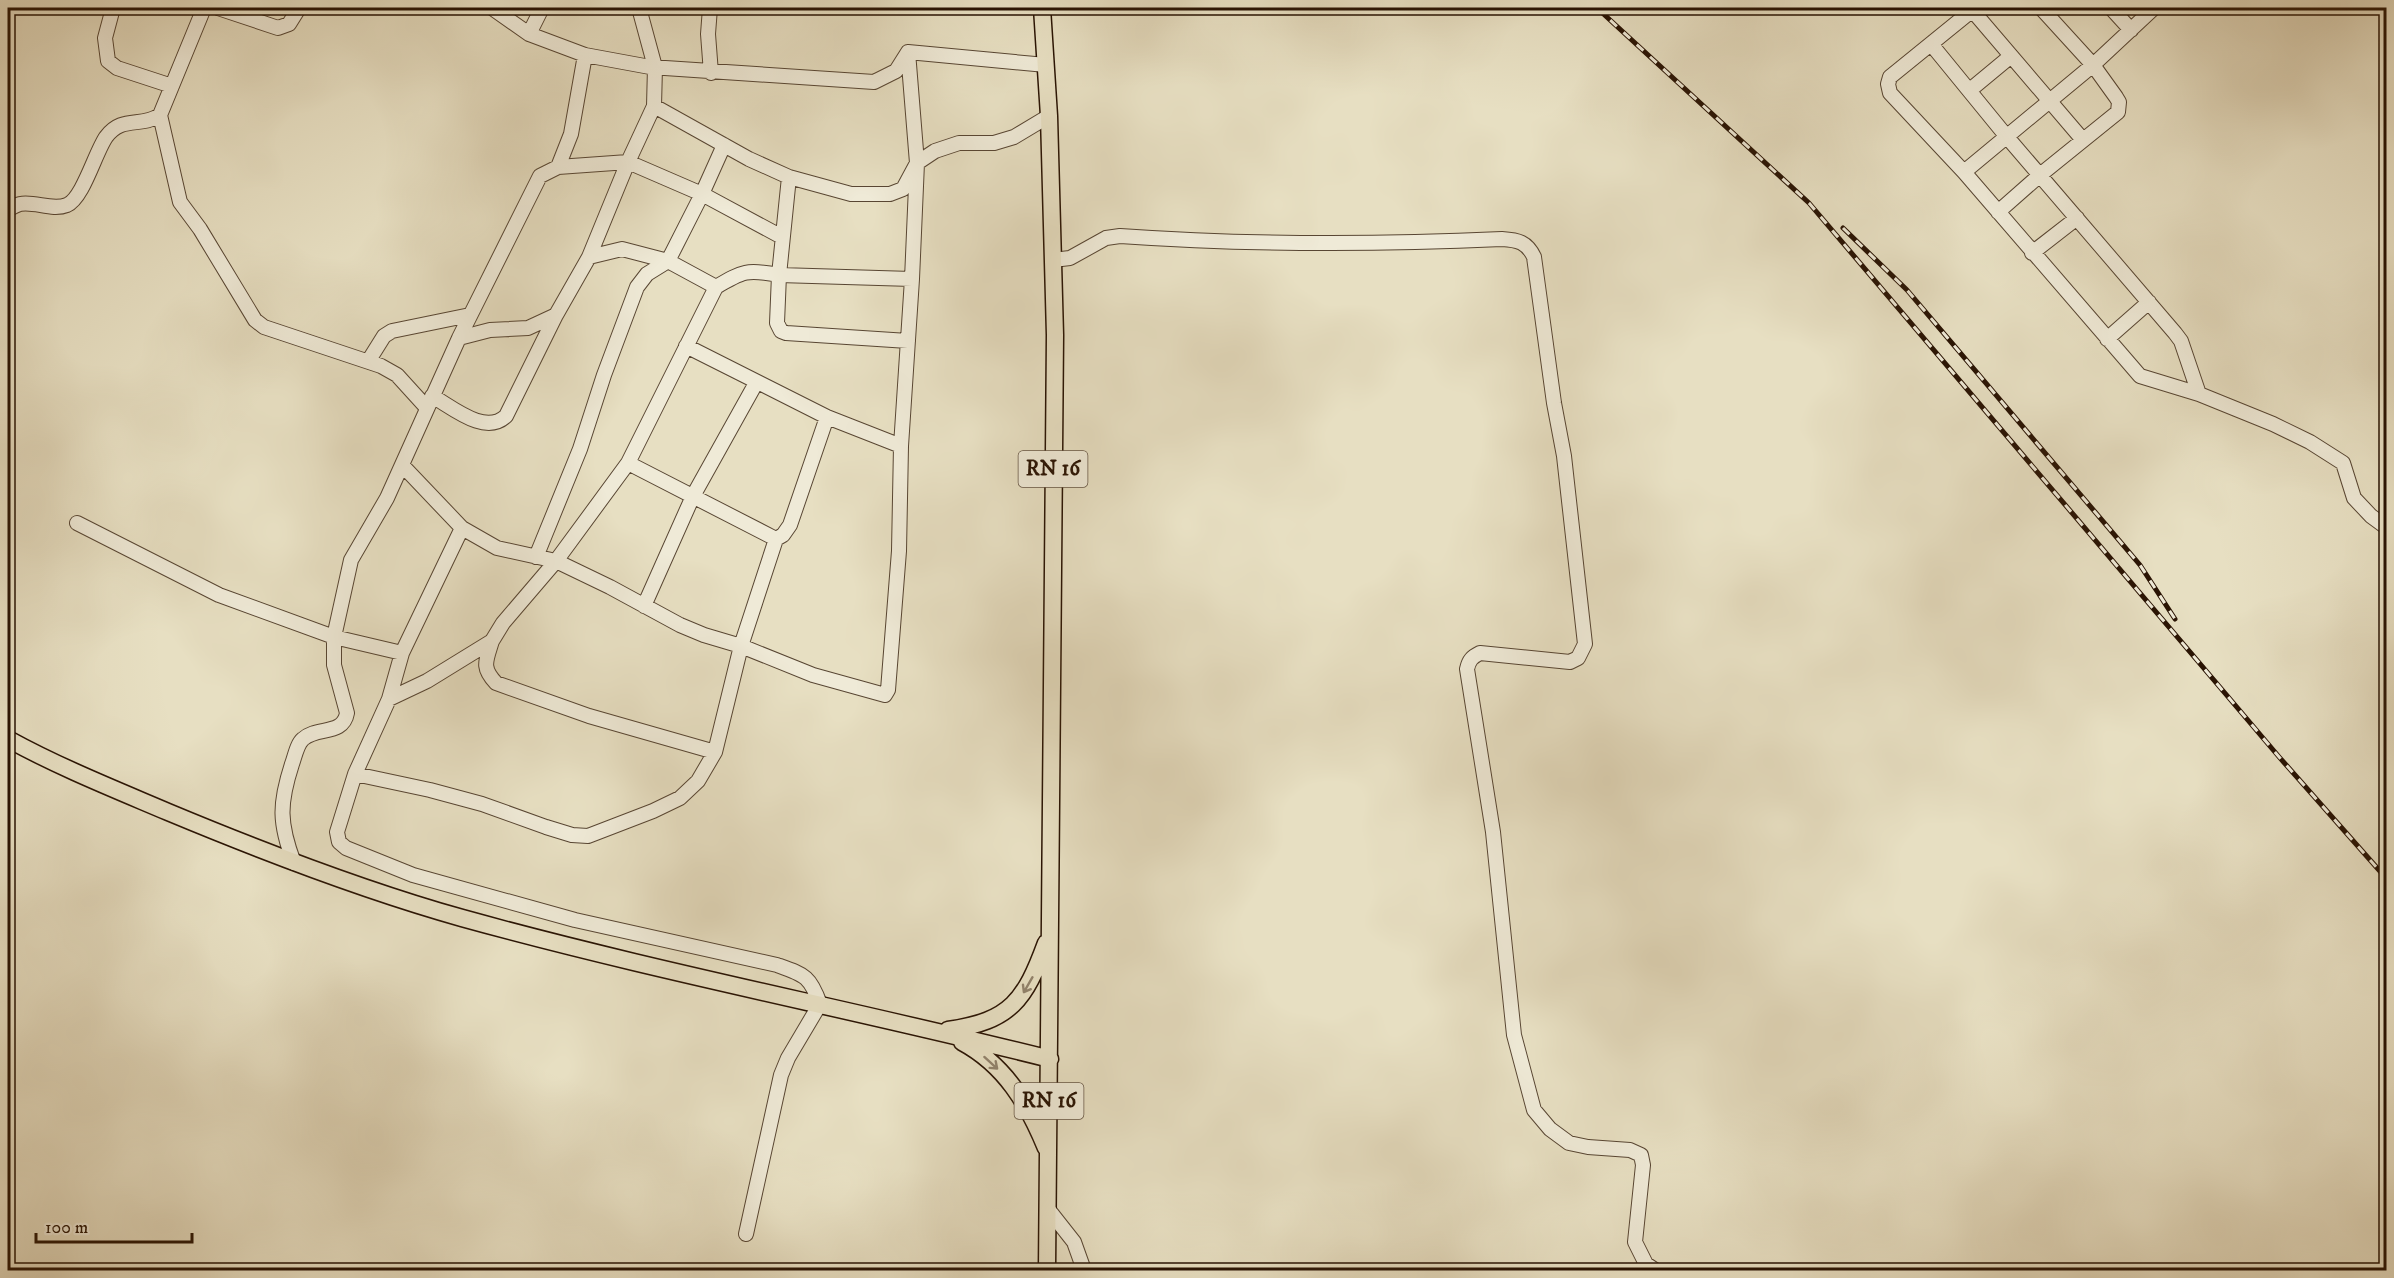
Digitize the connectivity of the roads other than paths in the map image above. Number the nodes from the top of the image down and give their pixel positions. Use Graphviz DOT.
graph roads {
  1 [pos="113,8"];
  2 [pos="204,8"];
  3 [pos="218,8"];
  4 [pos="299,8"];
  5 [pos="492,8"];
  6 [pos="542,8"];
  7 [pos="639,8"];
  8 [pos="710,8"];
  9 [pos="1042,8"];
  10 [pos="2041,8"];
  11 [pos="2111,8"];
  12 [pos="2154,8"];
  13 [pos="1974,9"];
  14 [pos="2131,30"];
  15 [pos="529,34"];
  16 [pos="1931,44"];
  17 [pos="908,52"];
  18 [pos="585,55"];
  19 [pos="2012,56"];
  20 [pos="1046,65"];
  21 [pos="2092,65"];
  22 [pos="655,67"];
  23 [pos="711,72"];
  24 [pos="172,86"];
  25 [pos="1970,90"];
  26 [pos="2048,100"];
  27 [pos="654,106"];
  28 [pos="160,115"];
  29 [pos="1049,117"];
  30 [pos="2007,137"];
  31 [pos="2083,140"];
  32 [pos="724,145"];
  33 [pos="628,162"];
  34 [pos="916,163"];
  35 [pos="558,167"];
  36 [pos="1964,172"];
  37 [pos="2040,175"];
  38 [pos="789,177"];
  39 [pos="702,194"];
  40 [pos="8,210"];
  41 [pos="1998,213"];
  42 [pos="2077,218"];
  43 [pos="782,237"];
  44 [pos="2032,253"];
  45 [pos="589,256"];
  46 [pos="1053,260"];
  47 [pos="668,261"];
  48 [pos="779,275"];
  49 [pos="912,279"];
  50 [pos="716,287"];
  51 [pos="2149,302"];
  52 [pos="470,315"];
  53 [pos="556,315"];
  54 [pos="459,338"];
  55 [pos="2107,339"];
  56 [pos="908,341"];
  57 [pos="686,346"];
  58 [pos="369,360"];
  59 [pos="756,383"];
  60 [pos="2199,394"];
  61 [pos="430,402"];
  62 [pos="827,417"];
  63 [pos="901,446"];
  64 [pos="628,463"];
  65 [pos="402,465"];
  66 [pos="693,496"];
  67 [pos="77,523"];
  68 [pos="2386,527"];
  69 [pos="462,528"];
  70 [pos="776,539"];
  71 [pos="536,557"];
  72 [pos="556,561"];
  73 [pos="644,606"];
  74 [pos="334,637"];
  75 [pos="492,641"];
  76 [pos="741,646"];
  77 [pos="402,653"];
  78 [pos="389,699"];
  79 [pos="8,739"];
  80 [pos="715,752"];
  81 [pos="355,774"];
  82 [pos="294,863"];
  83 [pos="1051,931"];
  84 [pos="820,1004"];
  85 [pos="941,1032"];
  86 [pos="1050,1059"];
  87 [pos="1048,1155"];
  88 [pos="1048,1209"];
  89 [pos="746,1234"];
  90 [pos="1047,1270"];
  91 [pos="1084,1270"];
  92 [pos="1655,1270"];
  1 -- 24 [label="street"];
  2 -- 24 [label="street"];
  3 -- 4 [label="street"];
  5 -- 15 [label="street"];
  6 -- 15 [label="street"];
  7 -- 22 [label="street"];
  8 -- 23 [label="street"];
  9 -- 20 [label="main road, RN 16"];
  10 -- 21 [label="street"];
  11 -- 14 [label="street"];
  12 -- 14 [label="street"];
  13 -- 16 [label="street"];
  13 -- 19 [label="street"];
  14 -- 21 [label="street"];
  15 -- 18 [label="street"];
  16 -- 25 [label="street"];
  16 -- 36 [label="street"];
  17 -- 20 [label="street"];
  17 -- 23 [label="street"];
  17 -- 34 [label="street"];
  18 -- 22 [label="street"];
  18 -- 35 [label="street"];
  19 -- 25 [label="street"];
  19 -- 26 [label="street"];
  20 -- 29 [label="main road, RN 16"];
  21 -- 26 [label="street"];
  21 -- 31 [label="street"];
  22 -- 23 [label="street"];
  22 -- 27 [label="street"];
  24 -- 28 [label="street"];
  25 -- 30 [label="street"];
  26 -- 30 [label="street"];
  26 -- 31 [label="street"];
  27 -- 32 [label="street"];
  27 -- 33 [label="street"];
  28 -- 40 [label="street"];
  28 -- 58 [label="street"];
  29 -- 34 [label="street"];
  29 -- 46 [label="main road, RN 16"];
  30 -- 36 [label="street"];
  30 -- 37 [label="street"];
  31 -- 37 [label="street"];
  32 -- 38 [label="street"];
  32 -- 39 [label="street"];
  33 -- 35 [label="street"];
  33 -- 39 [label="street"];
  33 -- 45 [label="street"];
  34 -- 38 [label="street"];
  34 -- 49 [label="street"];
  35 -- 52 [label="street"];
  36 -- 41 [label="street"];
  37 -- 41 [label="street"];
  37 -- 42 [label="street"];
  38 -- 43 [label="street"];
  39 -- 43 [label="street"];
  39 -- 47 [label="street"];
  41 -- 44 [label="street"];
  42 -- 44 [label="street"];
  42 -- 51 [label="street"];
  43 -- 48 [label="street"];
  44 -- 55 [label="street"];
  45 -- 47 [label="street"];
  45 -- 53 [label="street"];
  46 -- 83 [label="main road, RN 16"];
  46 -- 92 [label="street"];
  47 -- 50 [label="street"];
  47 -- 71 [label="street"];
  48 -- 49 [label="street"];
  48 -- 50 [label="street"];
  48 -- 56 [label="street"];
  49 -- 56 [label="street"];
  50 -- 57 [label="street"];
  51 -- 55 [label="street"];
  51 -- 60 [label="street"];
  52 -- 54 [label="street"];
  52 -- 58 [label="street"];
  53 -- 54 [label="street"];
  53 -- 61 [label="street"];
  54 -- 61 [label="street"];
  55 -- 60 [label="street"];
  56 -- 63 [label="street"];
  57 -- 59 [label="street"];
  57 -- 64 [label="street"];
  58 -- 61 [label="street"];
  59 -- 62 [label="street"];
  59 -- 66 [label="street"];
  60 -- 68 [label="street"];
  61 -- 65 [label="street"];
  62 -- 63 [label="street"];
  62 -- 70 [label="street"];
  63 -- 76 [label="street"];
  64 -- 66 [label="street"];
  64 -- 72 [label="street"];
  65 -- 69 [label="street"];
  65 -- 74 [label="street"];
  66 -- 70 [label="street"];
  66 -- 73 [label="street"];
  67 -- 74 [label="street"];
  69 -- 71 [label="street"];
  69 -- 77 [label="street"];
  70 -- 76 [label="street"];
  71 -- 72 [label="street"];
  72 -- 73 [label="street"];
  72 -- 75 [label="street"];
  73 -- 76 [label="street"];
  74 -- 77 [label="street"];
  74 -- 82 [label="street"];
  75 -- 78 [label="street"];
  75 -- 80 [label="street"];
  76 -- 80 [label="street"];
  77 -- 78 [label="street"];
  78 -- 81 [label="street"];
  79 -- 82 [label="main road"];
  80 -- 81 [label="street"];
  81 -- 84 [label="street"];
  82 -- 84 [label="main road"];
  83 -- 85 [label="main road, one-way"];
  83 -- 86 [label="main road, RN 16"];
  84 -- 85 [label="main road"];
  84 -- 89 [label="street"];
  85 -- 86 [label="main road"];
  85 -- 87 [label="main road, one-way"];
  86 -- 87 [label="main road, RN 16"];
  87 -- 88 [label="main road, RN 16"];
  88 -- 90 [label="main road, RN 16"];
  88 -- 91 [label="street"];
}
